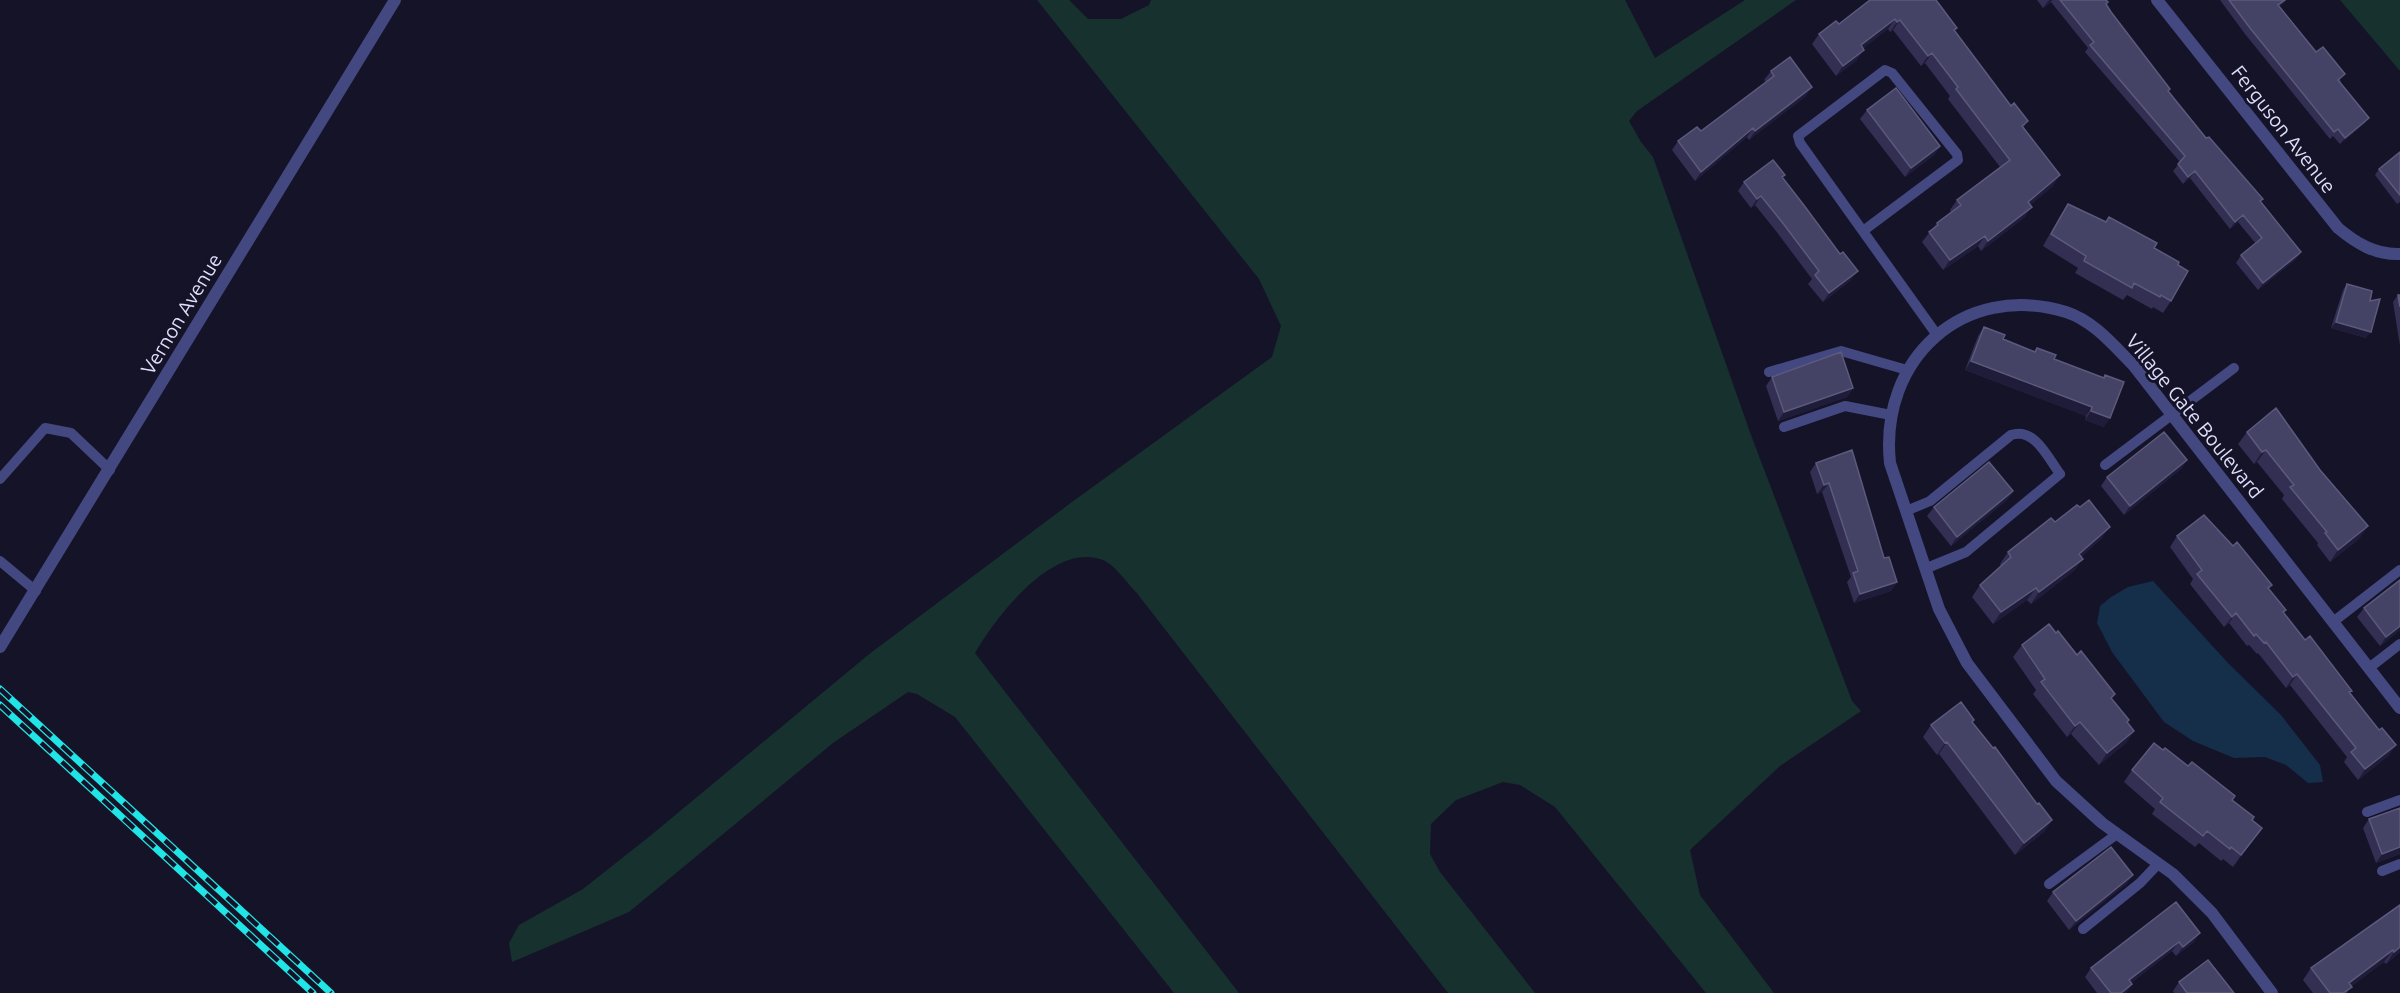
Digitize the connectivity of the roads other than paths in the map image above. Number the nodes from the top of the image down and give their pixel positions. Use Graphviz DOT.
graph roads {
  1 [pos="395,0"];
  2 [pos="2157,0"];
  3 [pos="1863,231"];
  4 [pos="2400,254"];
  5 [pos="1938,335"];
  6 [pos="2234,368"];
  7 [pos="1907,370"];
  8 [pos="1769,372"];
  9 [pos="1891,415"];
  10 [pos="2172,415"];
  11 [pos="1784,427"];
  12 [pos="2105,465"];
  13 [pos="110,470"];
  14 [pos="0,479"];
  15 [pos="1906,511"];
  16 [pos="0,561"];
  17 [pos="1927,568"];
  18 [pos="2400,570"];
  19 [pos="36,591"];
  20 [pos="2333,622"];
  21 [pos="2400,644"];
  22 [pos="0,647"];
  23 [pos="2369,668"];
  24 [pos="2400,708"];
  25 [pos="2400,800"];
  26 [pos="2367,813"];
  27 [pos="2116,834"];
  28 [pos="2158,864"];
  29 [pos="2400,864"];
  30 [pos="2382,871"];
  31 [pos="2049,884"];
  32 [pos="2083,929"];
  33 [pos="2272,993"];
  1 -- 13 [label="street, Vernon Avenue"];
  2 -- 4 [label="street, Ferguson Avenue"];
  3 -- 3 [label="lane"];
  3 -- 5 [label="lane"];
  5 -- 7 [label="street, Village Gate Boulevard"];
  5 -- 10 [label="street, Village Gate Boulevard"];
  6 -- 10 [label="lane"];
  7 -- 8 [label="lane"];
  7 -- 9 [label="street, Village Gate Boulevard"];
  9 -- 11 [label="lane"];
  9 -- 15 [label="street, Village Gate Boulevard"];
  10 -- 12 [label="lane"];
  10 -- 20 [label="street, Village Gate Boulevard"];
  13 -- 14 [label="lane"];
  13 -- 19 [label="street, Vernon Avenue"];
  15 -- 17 [label="street, Village Gate Boulevard"];
  15 -- 17 [label="lane"];
  16 -- 19 [label="lane"];
  17 -- 27 [label="street, Village Gate Boulevard"];
  18 -- 20 [label="lane"];
  19 -- 22 [label="street, Vernon Avenue"];
  20 -- 23 [label="street, Village Gate Boulevard"];
  21 -- 23 [label="lane"];
  23 -- 24 [label="street, Village Gate Boulevard"];
  25 -- 26 [label="lane"];
  27 -- 28 [label="street, Village Gate Boulevard"];
  27 -- 31 [label="lane"];
  28 -- 32 [label="lane"];
  28 -- 33 [label="street, Village Gate Boulevard"];
  29 -- 30 [label="lane"];
}
